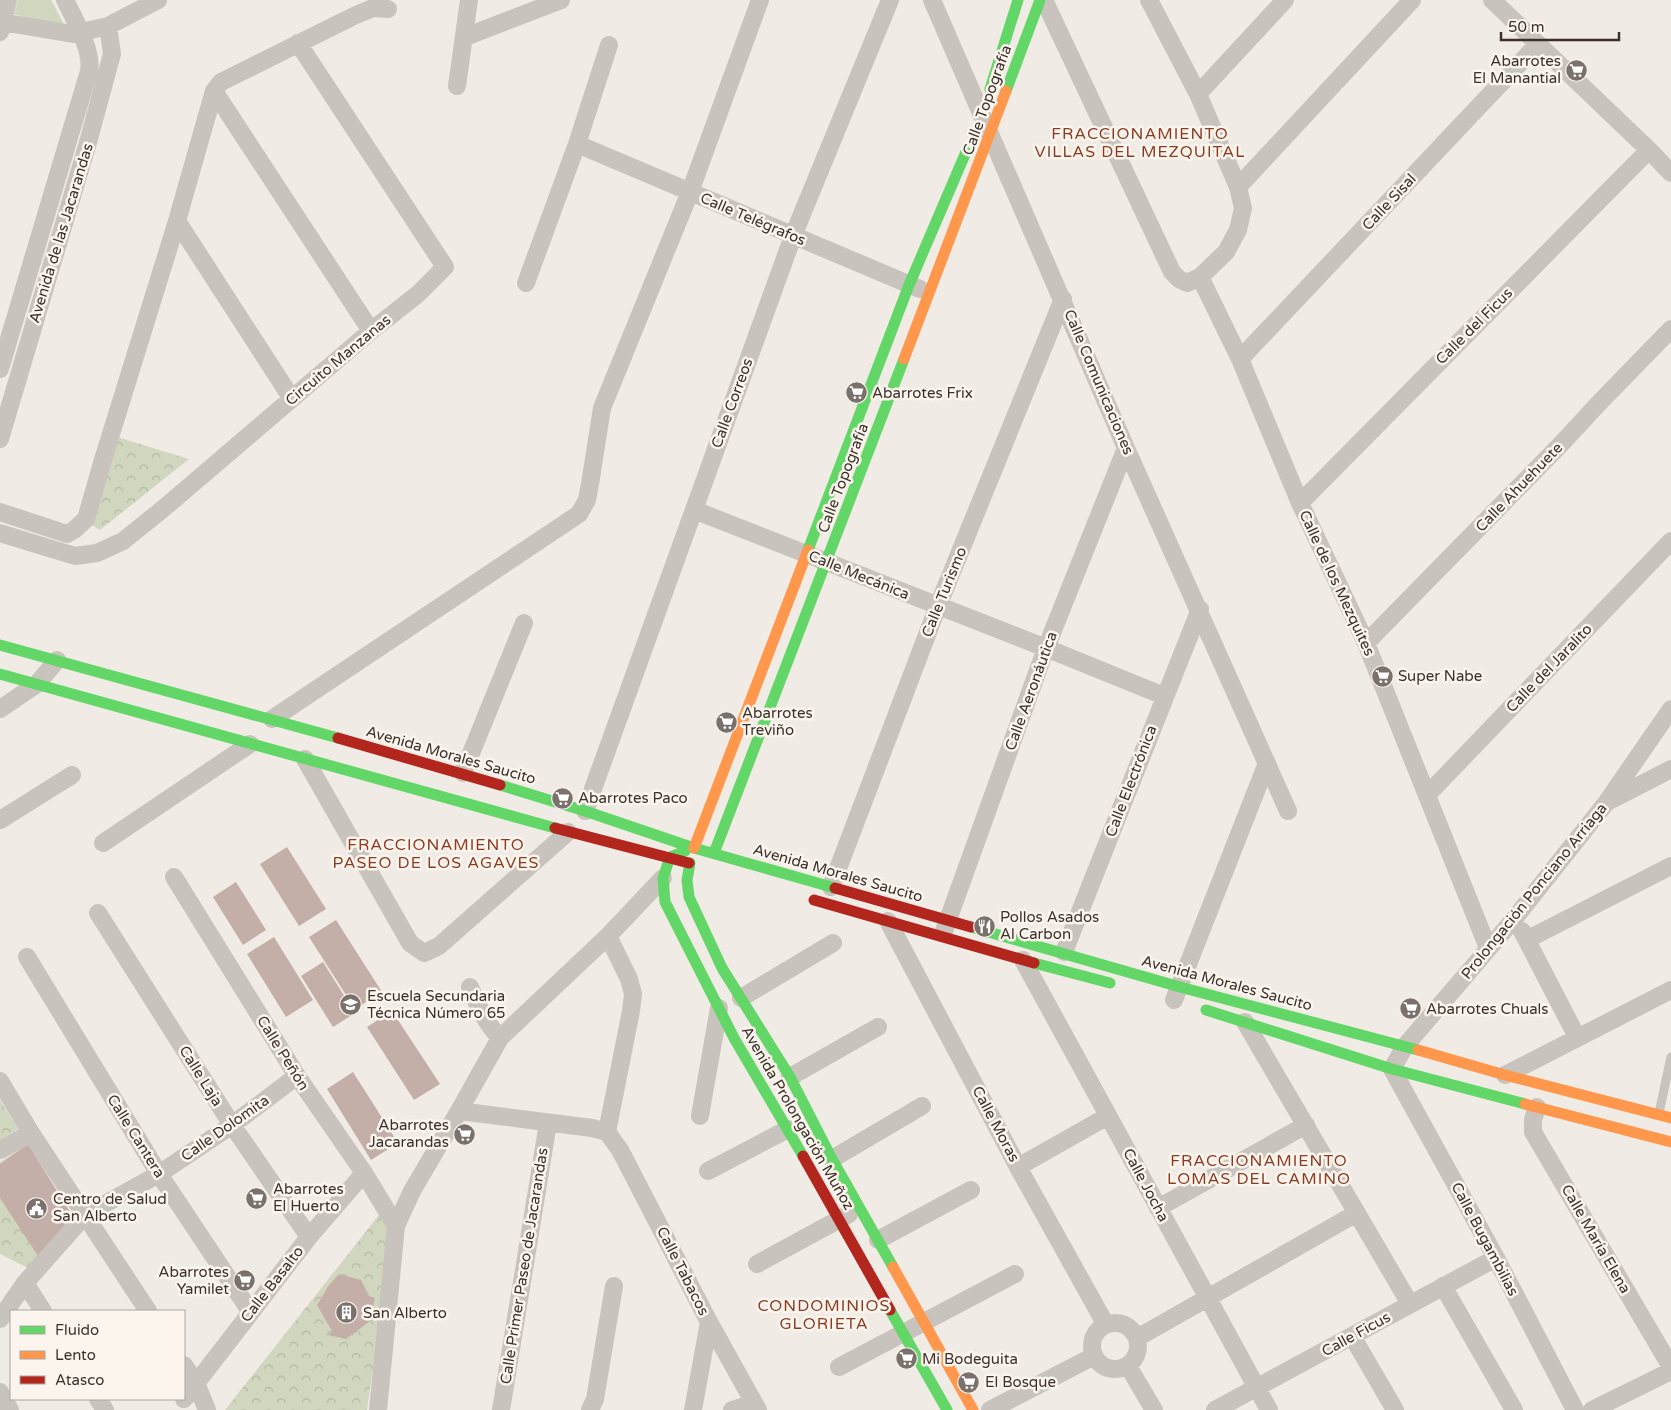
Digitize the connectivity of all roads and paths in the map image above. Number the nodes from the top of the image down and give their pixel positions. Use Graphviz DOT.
graph roads {
  1 [pos="8,0"];
  2 [pos="65,0"];
  3 [pos="158,0"];
  4 [pos="469,0"];
  5 [pos="561,0"];
  6 [pos="760,0"];
  7 [pos="890,0"];
  8 [pos="932,0"];
  9 [pos="1018,0"];
  10 [pos="1042,0"];
  11 [pos="1149,0"];
  12 [pos="1285,0"];
  13 [pos="1412,0"];
  14 [pos="1492,0"];
  15 [pos="388,9"];
  16 [pos="108,26"];
  17 [pos="1,27"];
  18 [pos="80,32"];
  19 [pos="465,37"];
  20 [pos="298,43"];
  21 [pos="1538,44"];
  22 [pos="609,45"];
  23 [pos="457,86"];
  24 [pos="214,91"];
  25 [pos="1198,94"];
  26 [pos="982,115"];
  27 [pos="979,135"];
  28 [pos="577,144"];
  29 [pos="1648,150"];
  30 [pos="1671,174"];
  31 [pos="1238,187"];
  32 [pos="690,192"];
  33 [pos="51,201"];
  34 [pos="69,206"];
  35 [pos="177,221"];
  36 [pos="793,236"];
  37 [pos="1200,277"];
  38 [pos="526,283"];
  39 [pos="909,285"];
  40 [pos="930,292"];
  41 [pos="1063,299"];
  42 [pos="1671,329"];
  43 [pos="371,331"];
  44 [pos="6,348"];
  45 [pos="26,352"];
  46 [pos="1240,359"];
  47 [pos="0,369"];
  48 [pos="292,398"];
  49 [pos="0,439"];
  50 [pos="1126,448"];
  51 [pos="1300,503"];
  52 [pos="694,510"];
  53 [pos="0,512"];
  54 [pos="0,533"];
  55 [pos="1671,541"];
  56 [pos="806,554"];
  57 [pos="826,562"];
  58 [pos="938,606"];
  59 [pos="1200,609"];
  60 [pos="524,623"];
  61 [pos="1366,643"];
  62 [pos="0,645"];
  63 [pos="1046,648"];
  64 [pos="57,660"];
  65 [pos="0,674"];
  66 [pos="36,684"];
  67 [pos="1164,696"];
  68 [pos="1671,709"];
  69 [pos="0,710"];
  70 [pos="272,719"];
  71 [pos="250,744"];
  72 [pos="305,759"];
  73 [pos="1267,763"];
  74 [pos="1671,769"];
  75 [pos="463,773"];
  76 [pos="72,775"];
  77 [pos="1427,795"];
  78 [pos="1606,803"];
  79 [pos="585,811"];
  80 [pos="1288,811"];
  81 [pos="0,820"];
  82 [pos="568,832"];
  83 [pos="103,843"];
  84 [pos="694,848"];
  85 [pos="714,853"];
  86 [pos="670,857"];
  87 [pos="695,865"];
  88 [pos="1671,866"];
  89 [pos="174,877"];
  90 [pos="663,878"];
  91 [pos="831,887"];
  92 [pos="803,896"];
  93 [pos="98,913"];
  94 [pos="1514,919"];
  95 [pos="888,922"];
  96 [pos="945,928"];
  97 [pos="608,936"];
  98 [pos="1528,939"];
  99 [pos="833,943"];
  100 [pos="1488,948"];
  101 [pos="1064,952"];
  102 [pos="27,957"];
  103 [pos="1023,960"];
  104 [pos="1117,985"];
  105 [pos="470,987"];
  106 [pos="1671,990"];
  107 [pos="741,998"];
  108 [pos="1178,999"];
  109 [pos="719,1008"];
  110 [pos="1245,1022"];
  111 [pos="878,1027"];
  112 [pos="747,1033"];
  113 [pos="1577,1037"];
  114 [pos="500,1038"];
  115 [pos="1405,1046"];
  116 [pos="1671,1058"];
  117 [pos="1392,1069"];
  118 [pos="1505,1075"];
  119 [pos="297,1076"];
  120 [pos="790,1078"];
  121 [pos="0,1081"];
  122 [pos="922,1106"];
  123 [pos="1537,1107"];
  124 [pos="459,1112"];
  125 [pos="700,1116"];
  126 [pos="1108,1116"];
  127 [pos="1671,1118"];
  128 [pos="548,1123"];
  129 [pos="232,1125"];
  130 [pos="1306,1126"];
  131 [pos="1655,1126"];
  132 [pos="788,1129"];
  133 [pos="607,1132"];
  134 [pos="31,1133"];
  135 [pos="1671,1142"];
  136 [pos="0,1150"];
  137 [pos="832,1159"];
  138 [pos="1018,1167"];
  139 [pos="708,1171"];
  140 [pos="364,1173"];
  141 [pos="159,1174"];
  142 [pos="971,1190"];
  143 [pos="860,1208"];
  144 [pos="1158,1208"];
  145 [pos="1357,1213"];
  146 [pos="85,1215"];
  147 [pos="839,1220"];
  148 [pos="396,1226"];
  149 [pos="309,1237"];
  150 [pos="878,1240"];
  151 [pos="1496,1258"];
  152 [pos="757,1264"];
  153 [pos="1015,1274"];
  154 [pos="25,1284"];
  155 [pos="614,1286"];
  156 [pos="1443,1286"];
  157 [pos="1208,1298"];
  158 [pos="1410,1304"];
  159 [pos="42,1310"];
  160 [pos="147,1310"];
  161 [pos="250,1311"];
  162 [pos="0,1319"];
  163 [pos="709,1322"];
  164 [pos="923,1324"];
  165 [pos="1106,1325"];
  166 [pos="903,1333"];
  167 [pos="1352,1336"];
  168 [pos="1137,1338"];
  169 [pos="1094,1356"];
  170 [pos="185,1366"];
  171 [pos="1128,1366"];
  172 [pos="839,1367"];
  173 [pos="1671,1369"];
  174 [pos="196,1383"];
  175 [pos="1257,1387"];
  176 [pos="0,1392"];
  177 [pos="185,1398"];
  178 [pos="183,1400"];
  179 [pos="756,1407"];
  180 [pos="10,1410"];
  181 [pos="175,1410"];
  182 [pos="207,1410"];
  183 [pos="378,1410"];
  184 [pos="501,1410"];
  185 [pos="590,1410"];
  186 [pos="693,1410"];
  187 [pos="732,1410"];
  188 [pos="946,1410"];
  189 [pos="973,1410"];
  190 [pos="990,1410"];
  191 [pos="1154,1410"];
  192 [pos="1215,1410"];
  193 [pos="1269,1410"];
  194 [pos="1395,1410"];
  195 [pos="1514,1410"];
  196 [pos="1575,1410"];
  197 [pos="1592,1410"];
  1 -- 17 [label="street"];
  2 -- 18 [label="street, Avenida de las Jacarandas"];
  3 -- 16 [label="street"];
  4 -- 19 [label="street"];
  5 -- 19 [label="street"];
  6 -- 32 [label="street"];
  7 -- 36 [label="street, Calle Correos"];
  8 -- 26 [label="street, Calle Comunicaciones"];
  9 -- 26 [label="main road, Calle Topografía"];
  10 -- 27 [label="main road, Calle Topografía"];
  10 -- 37 [label="street"];
  11 -- 25 [label="street"];
  12 -- 25 [label="street"];
  13 -- 31 [label="street"];
  14 -- 21 [label="street"];
  15 -- 20 [label="street"];
  16 -- 18 [label="street"];
  16 -- 34 [label="street, Avenida de las Jacarandas"];
  17 -- 18 [label="street"];
  18 -- 33 [label="street, Avenida de las Jacarandas"];
  19 -- 23 [label="street"];
  20 -- 24 [label="street"];
  20 -- 43 [label="street, Circuito Manzanas"];
  21 -- 29 [label="street"];
  21 -- 46 [label="street, Calle Sisal"];
  22 -- 28 [label="street"];
  24 -- 35 [label="street"];
  24 -- 43 [label="street"];
  25 -- 31 [label="street"];
  26 -- 27 [label="street, Calle Comunicaciones"];
  27 -- 39 [label="main road, Calle Topografía"];
  27 -- 40 [label="main road, Calle Topografía"];
  27 -- 41 [label="street, Calle Comunicaciones"];
  28 -- 32 [label="street, Calle Telégrafos"];
  28 -- 38 [label="street"];
  29 -- 30 [label="street"];
  29 -- 51 [label="street, Calle del Ficus"];
  31 -- 37 [label="street"];
  32 -- 36 [label="street, Calle Telégrafos"];
  32 -- 70 [label="street"];
  33 -- 34 [label="street"];
  33 -- 44 [label="street, Avenida de las Jacarandas"];
  34 -- 45 [label="street, Avenida de las Jacarandas"];
  35 -- 48 [label="street"];
  35 -- 53 [label="street"];
  36 -- 39 [label="street, Calle Telégrafos"];
  36 -- 52 [label="street, Calle Correos"];
  37 -- 46 [label="street, Calle de los Mezquites"];
  39 -- 40 [label="street, Calle Telégrafos"];
  39 -- 56 [label="main road, Calle Topografía"];
  40 -- 57 [label="main road, Calle Topografía"];
  41 -- 50 [label="street, Calle Comunicaciones"];
  41 -- 58 [label="street, Calle Turismo"];
  42 -- 61 [label="street, Calle Ahuehuete"];
  43 -- 48 [label="street, Circuito Manzanas"];
  44 -- 45 [label="street"];
  44 -- 47 [label="street, Avenida de las Jacarandas"];
  45 -- 49 [label="street, Avenida de las Jacarandas"];
  46 -- 51 [label="street, Calle de los Mezquites"];
  48 -- 54 [label="street, Circuito Manzanas"];
  50 -- 59 [label="street, Calle Comunicaciones"];
  50 -- 63 [label="street, Calle Aeronáutica"];
  51 -- 61 [label="street, Calle de los Mezquites"];
  52 -- 56 [label="street, Calle Mecánica"];
  52 -- 79 [label="street, Calle Correos"];
  55 -- 77 [label="street, Calle del Jaralito"];
  56 -- 57 [label="street, Calle Mecánica"];
  56 -- 84 [label="main road, Calle Topografía"];
  57 -- 58 [label="street, Calle Mecánica"];
  57 -- 85 [label="main road, Calle Topografía"];
  58 -- 63 [label="street, Calle Mecánica"];
  58 -- 91 [label="street, Calle Turismo"];
  59 -- 67 [label="street, Calle Electrónica"];
  59 -- 73 [label="street, Calle Comunicaciones"];
  60 -- 75 [label="street"];
  61 -- 77 [label="street, Calle de los Mezquites"];
  62 -- 64 [label="main road, Avenida Morales Saucito"];
  63 -- 67 [label="street, Calle Mecánica"];
  63 -- 96 [label="street, Calle Aeronáutica"];
  64 -- 66 [label="street"];
  64 -- 70 [label="main road, Avenida Morales Saucito"];
  65 -- 66 [label="main road"];
  66 -- 69 [label="street"];
  66 -- 71 [label="main road"];
  67 -- 101 [label="street, Calle Electrónica"];
  68 -- 78 [label="street, Prolongación Ponciano Arriaga"];
  70 -- 75 [label="main road, Avenida Morales Saucito"];
  71 -- 72 [label="main road"];
  71 -- 83 [label="street"];
  72 -- 82 [label="main road"];
  72 -- 82 [label="street"];
  73 -- 80 [label="street, Calle Comunicaciones"];
  73 -- 108 [label="street"];
  74 -- 78 [label="street"];
  75 -- 79 [label="main road, Avenida Morales Saucito"];
  76 -- 81 [label="street"];
  77 -- 100 [label="street, Calle de los Mezquites"];
  78 -- 94 [label="street, Prolongación Ponciano Arriaga"];
  79 -- 84 [label="main road, Avenida Morales Saucito"];
  82 -- 86 [label="main road"];
  84 -- 85 [label="main road, Avenida Morales Saucito"];
  84 -- 86 [label="main road"];
  85 -- 87 [label="main road"];
  85 -- 91 [label="main road, Avenida Morales Saucito"];
  86 -- 87 [label="main road"];
  86 -- 90 [label="main road, Avenida Prolongación Muñoz"];
  87 -- 107 [label="main road, Avenida Prolongación Muñoz"];
  88 -- 98 [label="street"];
  89 -- 119 [label="street, Calle Peñón"];
  90 -- 97 [label="street"];
  90 -- 109 [label="main road, Avenida Prolongación Muñoz"];
  91 -- 96 [label="main road, Avenida Morales Saucito"];
  92 -- 95 [label="main road, Avenida Morales Saucito"];
  93 -- 129 [label="street, Calle Laja"];
  94 -- 98 [label="street"];
  94 -- 100 [label="street, Prolongación Ponciano Arriaga"];
  95 -- 96 [label="main road, Avenida Morales Saucito"];
  95 -- 138 [label="street, Calle Moras"];
  96 -- 101 [label="main road, Avenida Morales Saucito"];
  96 -- 103 [label="main road, Avenida Morales Saucito"];
  97 -- 114 [label="street"];
  97 -- 133 [label="street"];
  98 -- 113 [label="street"];
  99 -- 107 [label="street"];
  100 -- 115 [label="street, Prolongación Ponciano Arriaga"];
  101 -- 108 [label="main road, Avenida Morales Saucito"];
  102 -- 141 [label="street, Calle Cantera"];
  103 -- 104 [label="main road, Avenida Morales Saucito"];
  103 -- 126 [label="street, Calle Jocha"];
  105 -- 114 [label="street"];
  106 -- 113 [label="street"];
  107 -- 112 [label="main road, Avenida Prolongación Muñoz"];
  108 -- 110 [label="main road, Avenida Morales Saucito"];
  108 -- 115 [label="main road, Avenida Morales Saucito"];
  109 -- 112 [label="main road, Avenida Prolongación Muñoz"];
  109 -- 125 [label="street"];
  110 -- 117 [label="main road, Avenida Morales Saucito"];
  110 -- 130 [label="street"];
  111 -- 120 [label="street"];
  112 -- 120 [label="main road, Avenida Prolongación Muñoz"];
  112 -- 132 [label="main road, Avenida Prolongación Muñoz"];
  113 -- 118 [label="street"];
  114 -- 124 [label="street"];
  115 -- 117 [label="street, Prolongación Ponciano Arriaga"];
  115 -- 118 [label="main road, Avenida Morales Saucito"];
  116 -- 131 [label="lane"];
  117 -- 123 [label="main road, Avenida Morales Saucito"];
  117 -- 151 [label="street, Calle Bugambilias"];
  118 -- 131 [label="main road, Avenida Morales Saucito"];
  119 -- 129 [label="street, Calle Dolomita"];
  119 -- 140 [label="street, Calle Peñón"];
  120 -- 137 [label="main road, Avenida Prolongación Muñoz"];
  121 -- 134 [label="street"];
  122 -- 137 [label="street"];
  123 -- 131 [label="main road, Avenida Morales Saucito"];
  123 -- 173 [label="street, Calle María Elena"];
  124 -- 128 [label="street"];
  124 -- 148 [label="street"];
  126 -- 138 [label="street"];
  126 -- 144 [label="street, Calle Jocha"];
  127 -- 131 [label="main road, Avenida Morales Saucito"];
  128 -- 133 [label="street"];
  128 -- 184 [label="street, Calle Primer Paseo de Jacarandas"];
  129 -- 141 [label="street, Calle Dolomita"];
  129 -- 149 [label="street, Calle Laja"];
  130 -- 144 [label="street"];
  130 -- 145 [label="street"];
  131 -- 135 [label="main road, Avenida Morales Saucito"];
  132 -- 139 [label="street"];
  132 -- 147 [label="main road, Avenida Prolongación Muñoz"];
  133 -- 163 [label="street, Calle Tabacos"];
  134 -- 136 [label="street"];
  134 -- 146 [label="street"];
  137 -- 143 [label="main road, Avenida Prolongación Muñoz"];
  138 -- 165 [label="street, Calle Moras"];
  140 -- 148 [label="street, Calle Peñón"];
  140 -- 149 [label="street, Calle Basalto"];
  141 -- 146 [label="street, Calle Dolomita"];
  141 -- 161 [label="street, Calle Cantera"];
  142 -- 150 [label="street"];
  143 -- 147 [label="street"];
  143 -- 150 [label="main road, Avenida Prolongación Muñoz"];
  144 -- 157 [label="street, Calle Jocha"];
  145 -- 157 [label="street"];
  145 -- 158 [label="street"];
  146 -- 154 [label="street, Calle Dolomita"];
  146 -- 160 [label="street"];
  147 -- 152 [label="street"];
  147 -- 166 [label="main road, Avenida Prolongación Muñoz"];
  148 -- 183 [label="street"];
  149 -- 161 [label="street, Calle Basalto"];
  150 -- 164 [label="main road, Avenida Prolongación Muñoz"];
  151 -- 156 [label="street, Calle Ficus"];
  151 -- 196 [label="street, Calle Bugambilias"];
  153 -- 164 [label="street"];
  154 -- 159 [label="street"];
  154 -- 162 [label="street, Calle Dolomita"];
  155 -- 185 [label="street"];
  156 -- 158 [label="street, Calle Ficus"];
  156 -- 195 [label="street"];
  157 -- 168 [label="street"];
  157 -- 175 [label="street, Calle Jocha"];
  158 -- 167 [label="street, Calle Ficus"];
  161 -- 174 [label="street, Calle Basalto"];
  163 -- 179 [label="street, Calle Tabacos"];
  163 -- 186 [label="street"];
  164 -- 166 [label="street"];
  164 -- 189 [label="main road, Avenida Prolongación Muñoz"];
  165 -- 168 [label="street"];
  165 -- 169 [label="street"];
  166 -- 172 [label="street"];
  166 -- 188 [label="main road, Avenida Prolongación Muñoz"];
  167 -- 175 [label="street, Calle Ficus"];
  167 -- 194 [label="street"];
  168 -- 171 [label="street"];
  169 -- 171 [label="street"];
  169 -- 190 [label="street"];
  170 -- 174 [label="street"];
  171 -- 191 [label="street"];
  173 -- 197 [label="street"];
  174 -- 177 [label="street, Calle Basalto"];
  174 -- 182 [label="street"];
  175 -- 192 [label="street, Calle Ficus"];
  175 -- 193 [label="street, Calle Jocha"];
  176 -- 180 [label="street"];
  178 -- 181 [label="street, Calle Basalto"];
  179 -- 187 [label="street"];
}
